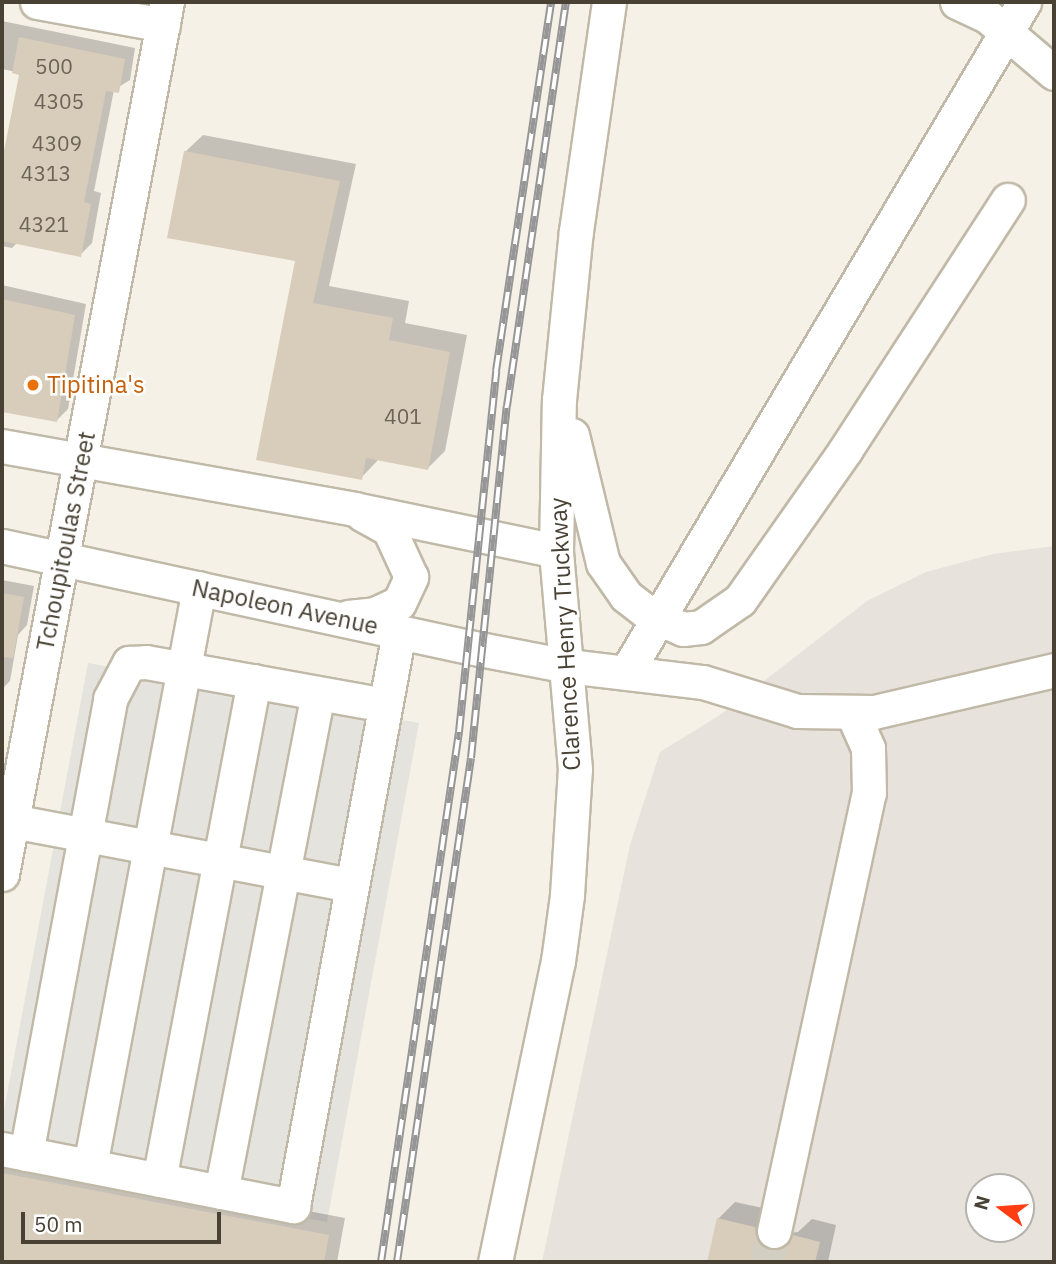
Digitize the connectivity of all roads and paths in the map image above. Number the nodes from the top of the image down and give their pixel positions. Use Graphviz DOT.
graph roads {
  1 [pos="37,2"];
  2 [pos="609,2"];
  3 [pos="957,2"];
  4 [pos="1024,2"];
  5 [pos="165,14"];
  6 [pos="1007,33"];
  7 [pos="1054,73"];
  8 [pos="1009,200"];
  9 [pos="562,356"];
  10 [pos="2,446"];
  11 [pos="82,461"];
  12 [pos="354,509"];
  13 [pos="2,546"];
  14 [pos="556,551"];
  15 [pos="61,558"];
  16 [pos="199,588"];
  17 [pos="338,618"];
  18 [pos="658,619"];
  19 [pos="399,632"];
  20 [pos="568,666"];
  21 [pos="185,669"];
  22 [pos="1054,670"];
  23 [pos="627,671"];
  24 [pos="254,681"];
  25 [pos="317,693"];
  26 [pos="385,705"];
  27 [pos="853,714"];
  28 [pos="12,821"];
  29 [pos="86,835"];
  30 [pos="148,847"];
  31 [pos="220,860"];
  32 [pos="284,872"];
  33 [pos="2,874"];
  34 [pos="351,885"];
  35 [pos="14,1151"];
  36 [pos="90,1166"];
  37 [pos="159,1180"];
  38 [pos="221,1192"];
  39 [pos="774,1231"];
  40 [pos="495,1262"];
  1 -- 5 [label="street"];
  2 -- 9 [label="street, Clarence Henry Truckway"];
  3 -- 6 [label="street"];
  4 -- 6 [label="street"];
  5 -- 11 [label="street, Tchoupitoulas Street"];
  6 -- 7 [label="street"];
  6 -- 18 [label="street"];
  8 -- 18 [label="street"];
  9 -- 14 [label="street, Clarence Henry Truckway"];
  9 -- 18 [label="street"];
  10 -- 11 [label="street"];
  11 -- 12 [label="street"];
  11 -- 15 [label="street, Tchoupitoulas Street"];
  12 -- 14 [label="street"];
  12 -- 17 [label="street"];
  13 -- 15 [label="street, Napoleon Avenue"];
  14 -- 20 [label="street, Clarence Henry Truckway"];
  15 -- 16 [label="street, Napoleon Avenue"];
  15 -- 28 [label="street, Tchoupitoulas Street"];
  16 -- 17 [label="street, Napoleon Avenue"];
  16 -- 21 [label="street"];
  17 -- 19 [label="street, Napoleon Avenue"];
  18 -- 23 [label="street"];
  19 -- 20 [label="street, Napoleon Avenue"];
  19 -- 26 [label="street"];
  20 -- 23 [label="street, Napoleon Avenue"];
  20 -- 40 [label="street, Clarence Henry Truckway"];
  21 -- 24 [label="street"];
  21 -- 29 [label="street"];
  21 -- 30 [label="street"];
  22 -- 27 [label="street, Napoleon Avenue"];
  23 -- 27 [label="street, Napoleon Avenue"];
  24 -- 25 [label="street"];
  24 -- 31 [label="street"];
  25 -- 26 [label="street"];
  25 -- 32 [label="street"];
  26 -- 34 [label="street"];
  27 -- 39 [label="street"];
  28 -- 29 [label="street"];
  28 -- 33 [label="street, Tchoupitoulas Street"];
  29 -- 30 [label="street"];
  29 -- 35 [label="street"];
  30 -- 31 [label="street"];
  30 -- 36 [label="street"];
  31 -- 32 [label="street"];
  31 -- 37 [label="street"];
  32 -- 34 [label="street"];
  32 -- 38 [label="street"];
  34 -- 38 [label="street"];
  35 -- 36 [label="street"];
  36 -- 37 [label="street"];
  37 -- 38 [label="street"];
}
